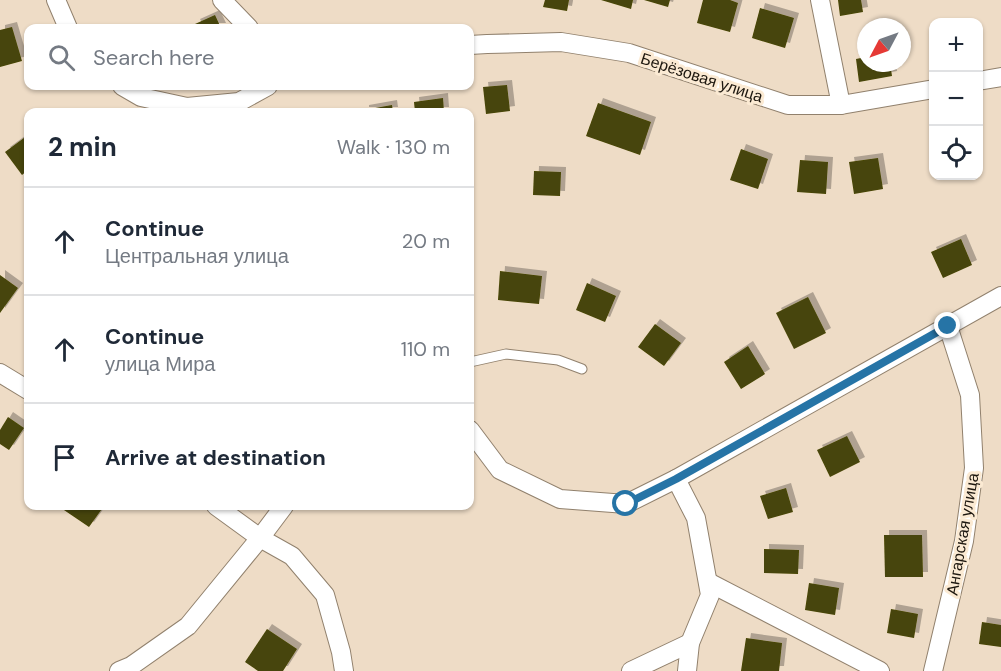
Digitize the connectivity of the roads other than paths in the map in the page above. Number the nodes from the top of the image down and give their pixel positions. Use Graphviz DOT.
graph roads {
  1 [pos="56,0"];
  2 [pos="222,0"];
  3 [pos="820,0"];
  4 [pos="66,24"];
  5 [pos="245,24"];
  6 [pos="474,45"];
  7 [pos="1001,77"];
  8 [pos="983,80"];
  9 [pos="128,90"];
  10 [pos="261,90"];
  11 [pos="929,90"];
  12 [pos="841,105"];
  13 [pos="1001,296"];
  14 [pos="948,326"];
  15 [pos="474,361"];
  16 [pos="582,369"];
  17 [pos="0,373"];
  18 [pos="24,388"];
  19 [pos="474,435"];
  20 [pos="676,479"];
  21 [pos="222,510"];
  22 [pos="281,510"];
  23 [pos="260,538"];
  24 [pos="708,582"];
  25 [pos="690,643"];
  26 [pos="119,671"];
  27 [pos="344,671"];
  28 [pos="631,671"];
  29 [pos="687,671"];
  30 [pos="880,671"];
  31 [pos="933,671"];
  1 -- 4 [label="street"];
  2 -- 5 [label="street"];
  3 -- 12 [label="street"];
  6 -- 12 [label="street, Берёзовая улица"];
  7 -- 8 [label="street"];
  9 -- 10 [label="street"];
  11 -- 12 [label="street, Берёзовая улица"];
  13 -- 14 [label="street"];
  14 -- 20 [label="street"];
  14 -- 31 [label="street, Ангарская улица"];
  15 -- 16 [label="lane"];
  17 -- 18 [label="street"];
  19 -- 20 [label="street"];
  20 -- 24 [label="street"];
  21 -- 23 [label="street"];
  22 -- 23 [label="street"];
  23 -- 26 [label="street"];
  23 -- 27 [label="street"];
  24 -- 25 [label="street"];
  24 -- 30 [label="street"];
  25 -- 28 [label="street"];
  25 -- 29 [label="street"];
}
